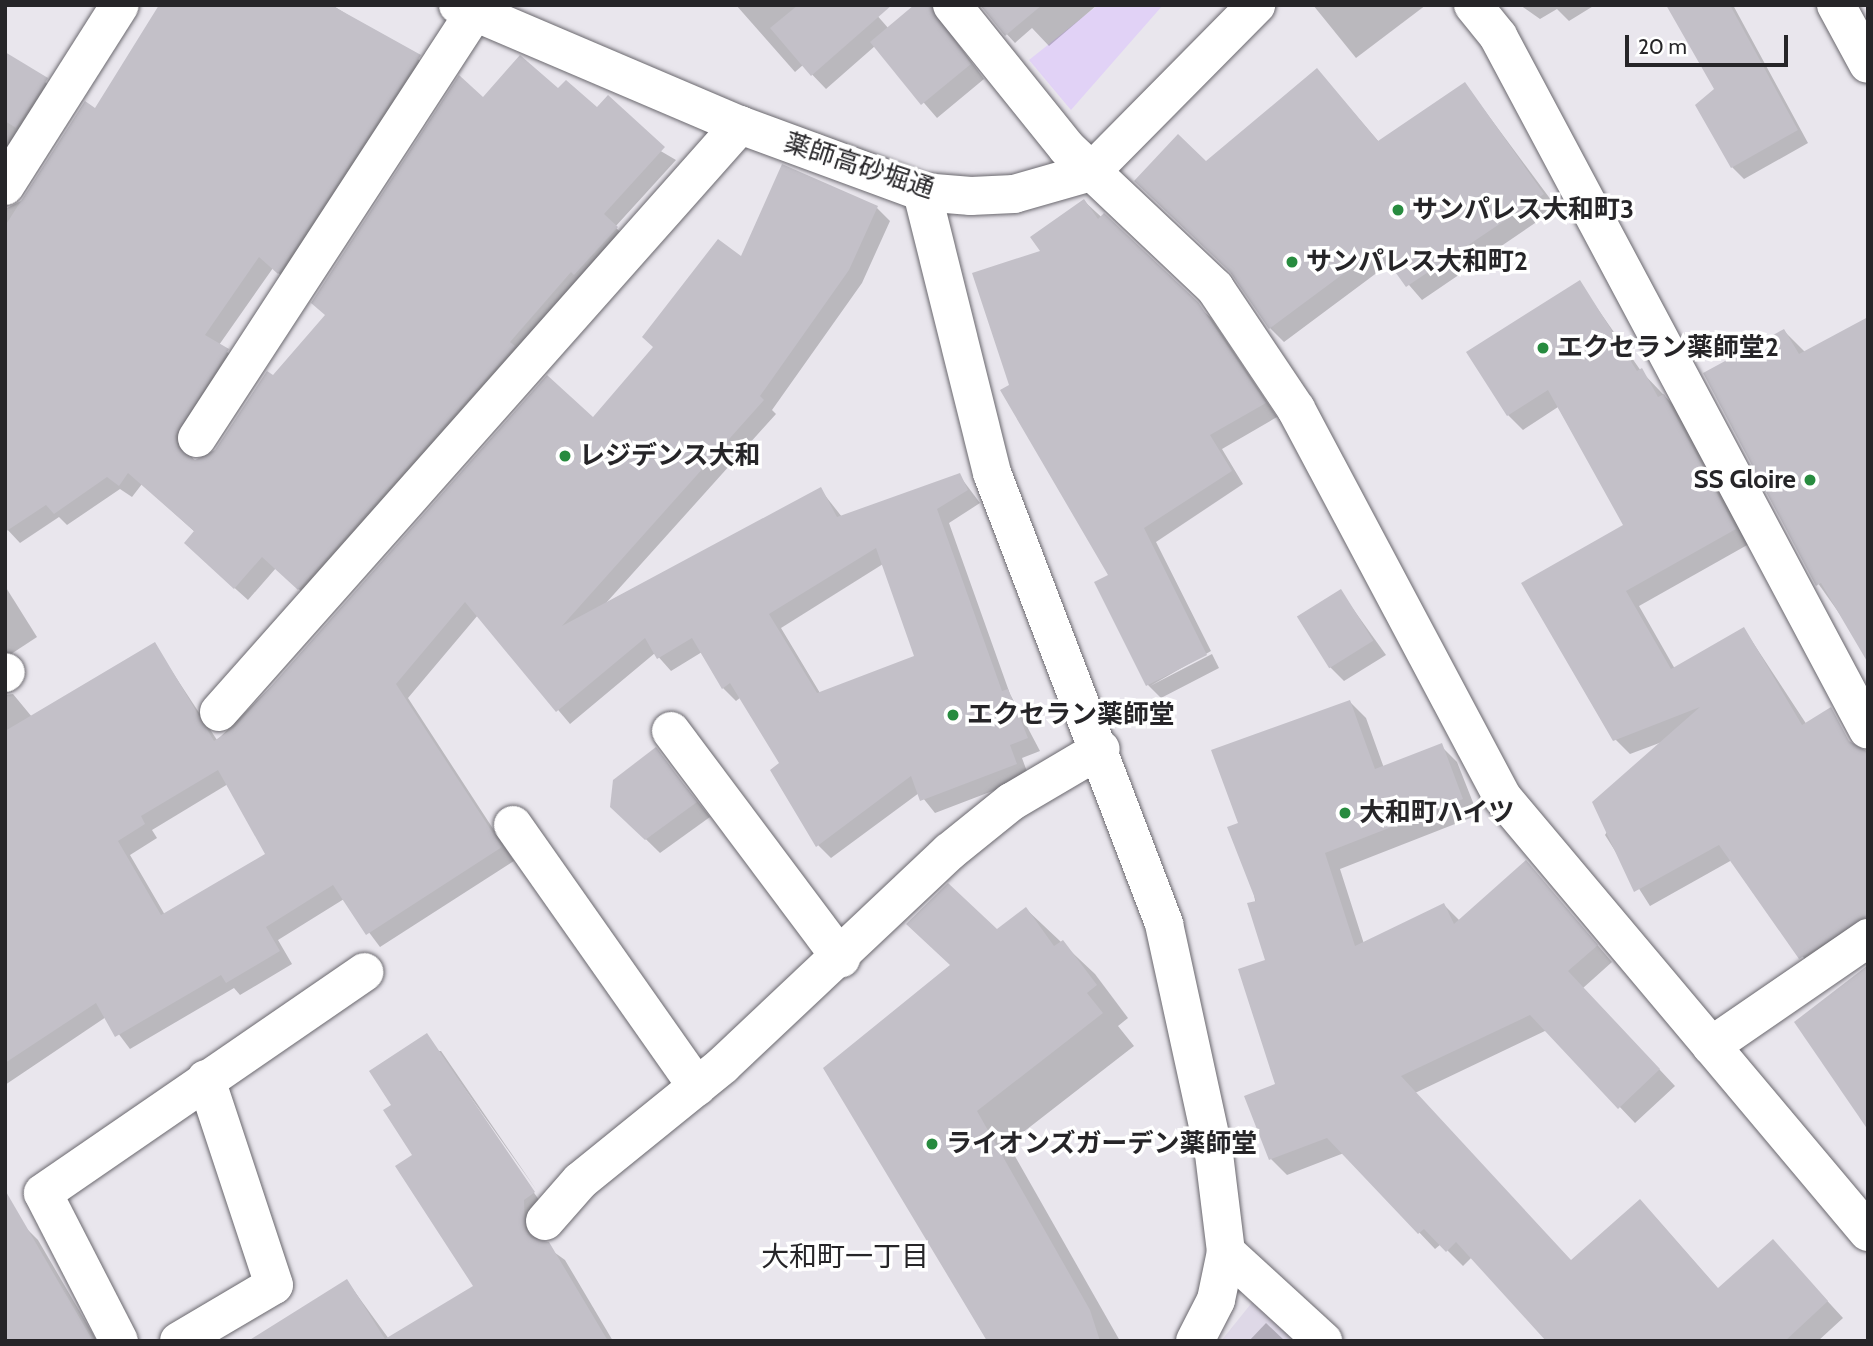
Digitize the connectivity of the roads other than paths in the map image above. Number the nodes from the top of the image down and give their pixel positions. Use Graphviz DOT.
graph roads {
  1 [pos="120,5"];
  2 [pos="952,5"];
  3 [pos="1256,5"];
  4 [pos="1473,5"];
  5 [pos="1836,5"];
  6 [pos="466,9"];
  7 [pos="1868,64"];
  8 [pos="740,125"];
  9 [pos="1091,173"];
  10 [pos="5,186"];
  11 [pos="922,192"];
  12 [pos="197,438"];
  13 [pos="219,712"];
  14 [pos="1868,730"];
  15 [pos="671,731"];
  16 [pos="1101,749"];
  17 [pos="513,825"];
  18 [pos="1868,938"];
  19 [pos="841,958"];
  20 [pos="364,972"];
  21 [pos="1711,1046"];
  22 [pos="206,1079"];
  23 [pos="697,1087"];
  24 [pos="545,1221"];
  25 [pos="1868,1232"];
  26 [pos="1226,1252"];
  27 [pos="119,1341"];
  28 [pos="179,1341"];
  29 [pos="1195,1341"];
  30 [pos="1323,1341"];
  1 -- 10 [label="street"];
  2 -- 9 [label="street"];
  3 -- 9 [label="street"];
  4 -- 14 [label="street"];
  5 -- 7 [label="street"];
  6 -- 8 [label="street, 薬師高砂堀通"];
  6 -- 12 [label="street"];
  8 -- 11 [label="street, 薬師高砂堀通"];
  8 -- 13 [label="street"];
  9 -- 11 [label="street, 薬師高砂堀通"];
  9 -- 21 [label="street"];
  11 -- 16 [label="street"];
  15 -- 19 [label="street"];
  16 -- 19 [label="street"];
  16 -- 26 [label="street"];
  17 -- 23 [label="street"];
  18 -- 21 [label="street"];
  19 -- 23 [label="street"];
  20 -- 22 [label="street"];
  21 -- 25 [label="street"];
  22 -- 27 [label="street"];
  22 -- 28 [label="street"];
  23 -- 24 [label="street"];
  26 -- 29 [label="street"];
  26 -- 30 [label="street"];
}
